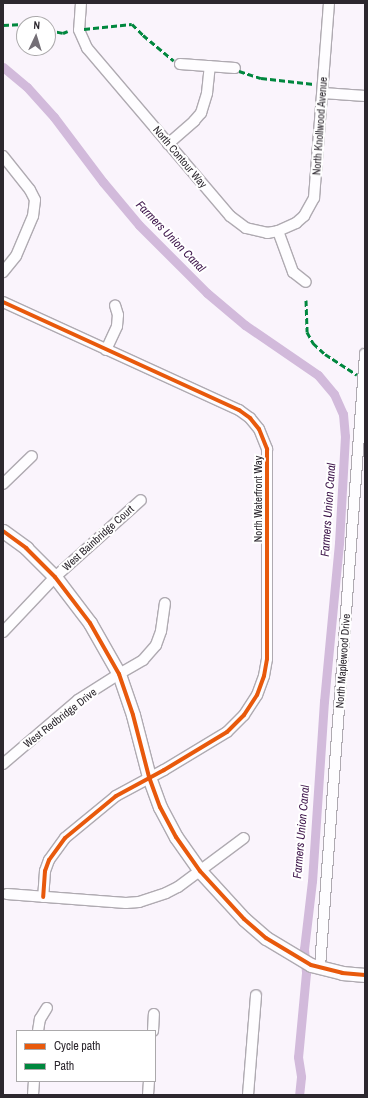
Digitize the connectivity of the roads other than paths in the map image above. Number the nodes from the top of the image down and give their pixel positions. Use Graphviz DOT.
graph roads {
  1 [pos="81,3"];
  2 [pos="329,3"];
  3 [pos="180,64"];
  4 [pos="210,66"];
  5 [pos="235,68"];
  6 [pos="323,93"];
  7 [pos="365,96"];
  8 [pos="168,144"];
  9 [pos="3,156"];
  10 [pos="278,231"];
  11 [pos="3,272"];
  12 [pos="306,282"];
  13 [pos="3,302"];
  14 [pos="115,305"];
  15 [pos="106,350"];
  16 [pos="365,354"];
  17 [pos="32,456"];
  18 [pos="3,484"];
  19 [pos="141,500"];
  20 [pos="3,531"];
  21 [pos="55,577"];
  22 [pos="165,603"];
  23 [pos="3,632"];
  24 [pos="118,674"];
  25 [pos="3,764"];
  26 [pos="149,778"];
  27 [pos="244,838"];
  28 [pos="200,871"];
  29 [pos="8,894"];
  30 [pos="43,897"];
  31 [pos="315,966"];
  32 [pos="365,975"];
  33 [pos="256,995"];
  34 [pos="46,1008"];
  35 [pos="154,1014"];
  36 [pos="38,1030"];
  37 [pos="153,1030"];
  38 [pos="34,1082"];
  39 [pos="149,1082"];
  40 [pos="33,1095"];
  41 [pos="148,1095"];
  42 [pos="248,1095"];
  1 -- 8 [label="street, North Contour Way"];
  2 -- 6 [label="street, North Knollwood Avenue"];
  3 -- 4 [label="street"];
  4 -- 5 [label="street"];
  4 -- 8 [label="street"];
  6 -- 7 [label="street"];
  6 -- 10 [label="street, North Knollwood Avenue"];
  8 -- 10 [label="street, North Contour Way"];
  9 -- 11 [label="street"];
  10 -- 12 [label="street"];
  13 -- 15 [label="street, North Waterfront Way"];
  14 -- 15 [label="street"];
  15 -- 26 [label="street, North Waterfront Way"];
  16 -- 31 [label="street, North Maplewood Drive"];
  17 -- 18 [label="street"];
  19 -- 21 [label="street, West Bainbridge Court"];
  20 -- 21 [label="street"];
  21 -- 23 [label="street, West Bainbridge Court"];
  21 -- 24 [label="street"];
  22 -- 24 [label="street, West Redbridge Drive"];
  24 -- 25 [label="street, West Redbridge Drive"];
  24 -- 26 [label="street"];
  26 -- 28 [label="street"];
  26 -- 30 [label="street, North Waterfront Way"];
  27 -- 28 [label="street"];
  28 -- 30 [label="street"];
  28 -- 31 [label="street"];
  29 -- 30 [label="street"];
  31 -- 32 [label="street"];
  33 -- 42 [label="street"];
  34 -- 36 [label="street"];
  35 -- 37 [label="street"];
  38 -- 40 [label="street"];
  39 -- 41 [label="street"];
}
